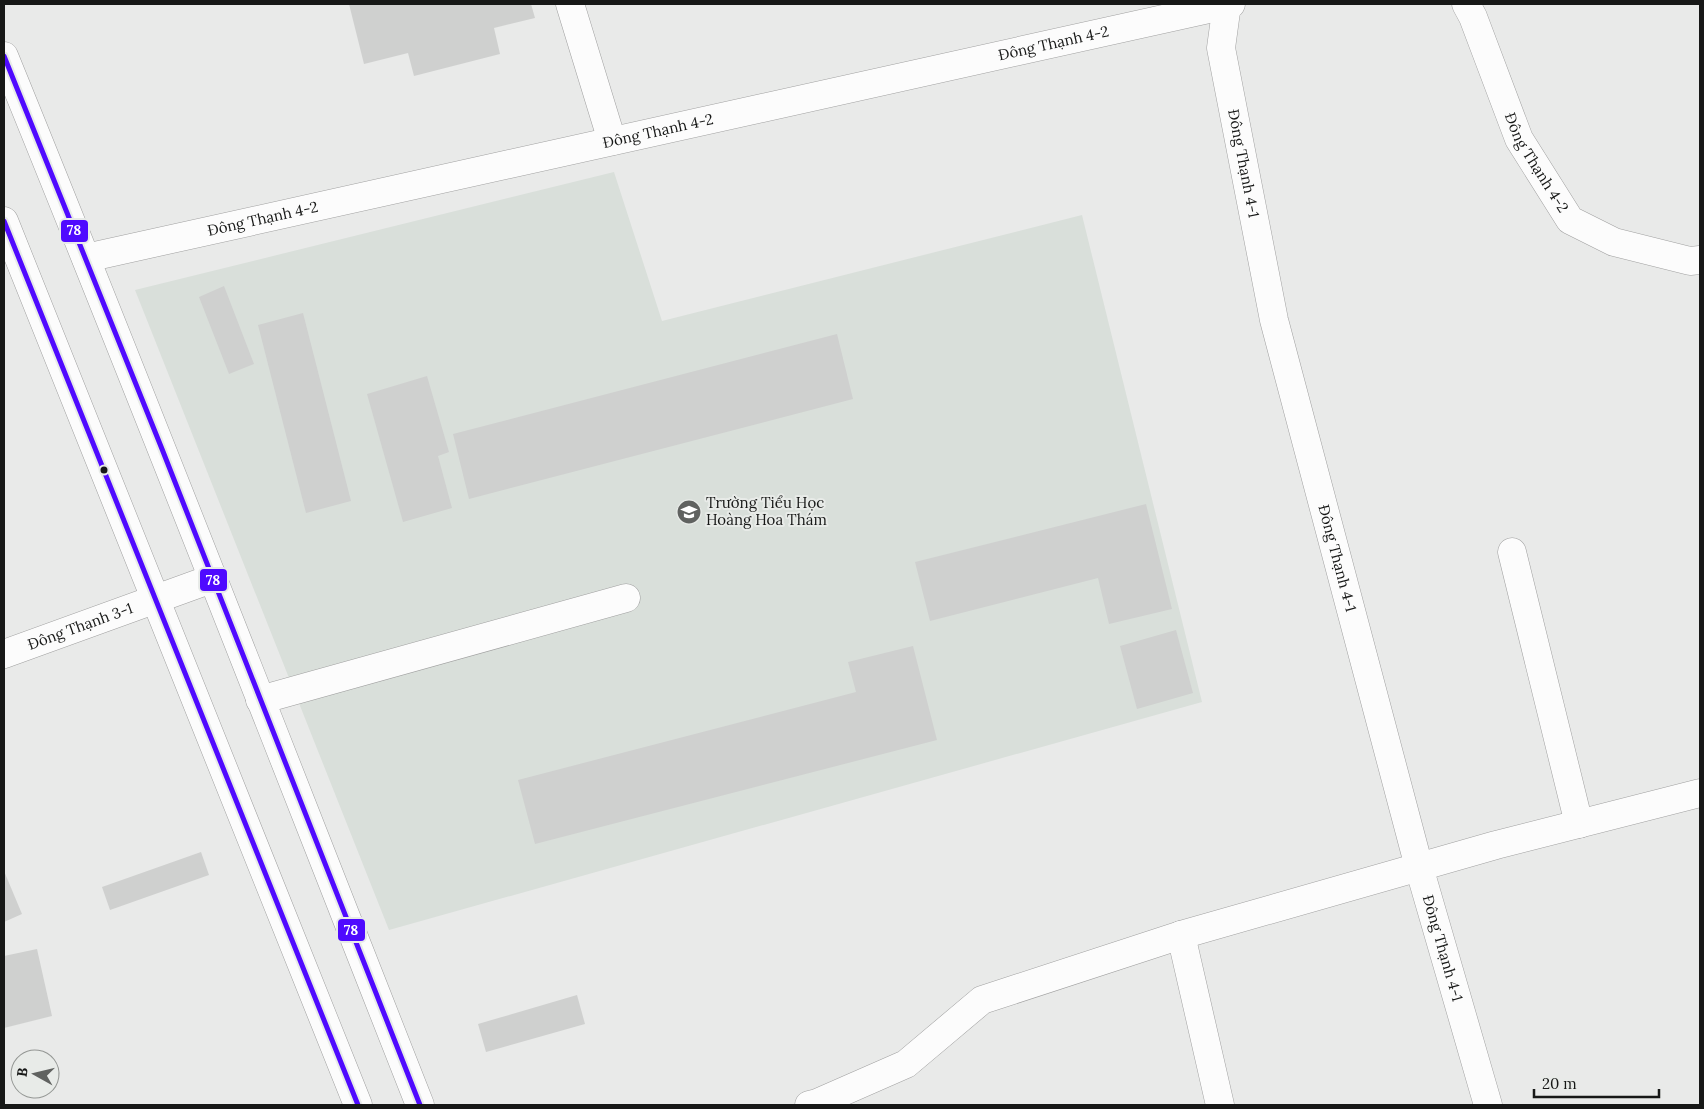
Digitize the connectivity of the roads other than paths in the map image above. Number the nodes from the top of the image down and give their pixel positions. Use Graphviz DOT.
graph roads {
  1 [pos="570,4"];
  2 [pos="1228,4"];
  3 [pos="1466,4"];
  4 [pos="4,56"];
  5 [pos="612,141"];
  6 [pos="4,222"];
  7 [pos="86,258"];
  8 [pos="1700,260"];
  9 [pos="1512,552"];
  10 [pos="214,578"];
  11 [pos="626,598"];
  12 [pos="156,600"];
  13 [pos="4,654"];
  14 [pos="260,700"];
  15 [pos="1700,793"];
  16 [pos="1579,824"];
  17 [pos="1419,867"];
  18 [pos="1181,935"];
  19 [pos="358,1105"];
  20 [pos="420,1105"];
  21 [pos="809,1105"];
  22 [pos="1220,1105"];
  23 [pos="1488,1105"];
  1 -- 5 [label="street"];
  2 -- 5 [label="street, Đông Thạnh 4-2"];
  2 -- 17 [label="street, Đông Thạnh 4-1"];
  3 -- 8 [label="street, Đông Thạnh 4-2"];
  4 -- 7 [label="street"];
  5 -- 7 [label="street, Đông Thạnh 4-2"];
  6 -- 12 [label="street"];
  7 -- 10 [label="street"];
  9 -- 16 [label="street"];
  10 -- 12 [label="street, Đông Thạnh 3-1"];
  10 -- 14 [label="street"];
  11 -- 14 [label="street"];
  12 -- 13 [label="street, Đông Thạnh 3-1"];
  12 -- 19 [label="street"];
  14 -- 20 [label="street"];
  15 -- 16 [label="street"];
  16 -- 17 [label="street"];
  17 -- 18 [label="street"];
  17 -- 23 [label="street, Đông Thạnh 4-1"];
  18 -- 21 [label="street"];
  18 -- 22 [label="street"];
}
